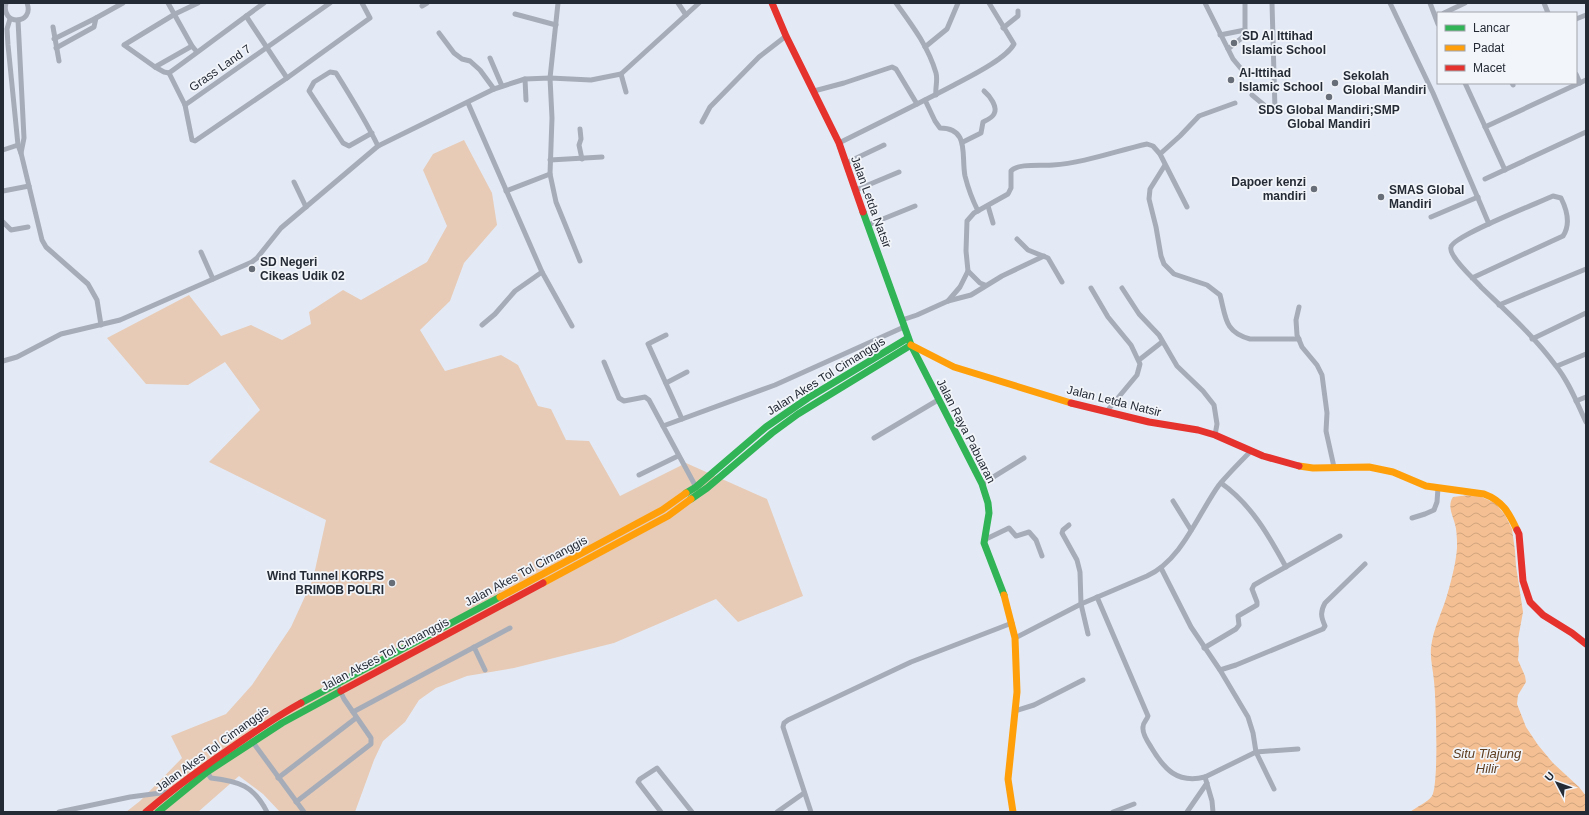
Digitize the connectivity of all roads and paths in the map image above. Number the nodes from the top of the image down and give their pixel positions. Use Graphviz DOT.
graph roads {
  1 [pos="6,3"];
  2 [pos="27,3"];
  3 [pos="123,3"];
  4 [pos="168,3"];
  5 [pos="198,3"];
  6 [pos="264,3"];
  7 [pos="330,3"];
  8 [pos="362,3"];
  9 [pos="427,3"];
  10 [pos="558,3"];
  11 [pos="678,3"];
  12 [pos="699,3"];
  13 [pos="772,3"];
  14 [pos="896,3"];
  15 [pos="958,3"];
  16 [pos="989,3"];
  17 [pos="1205,3"];
  18 [pos="1245,3"];
  19 [pos="1272,3"];
  20 [pos="1390,3"];
  21 [pos="1430,3"];
  22 [pos="1465,3"];
  23 [pos="422,6"];
  24 [pos="1018,11"];
  25 [pos="1446,12"];
  26 [pos="176,14"];
  27 [pos="515,14"];
  28 [pos="686,15"];
  29 [pos="246,16"];
  30 [pos="1436,17"];
  31 [pos="7,18"];
  32 [pos="96,18"];
  33 [pos="18,20"];
  34 [pos="556,25"];
  35 [pos="53,27"];
  36 [pos="1003,28"];
  37 [pos="1245,30"];
  38 [pos="439,33"];
  39 [pos="1220,35"];
  40 [pos="786,36"];
  41 [pos="54,39"];
  42 [pos="192,46"];
  43 [pos="925,47"];
  44 [pos="56,48"];
  45 [pos="266,48"];
  46 [pos="1228,48"];
  47 [pos="197,52"];
  48 [pos="490,58"];
  49 [pos="59,61"];
  50 [pos="156,68"];
  51 [pos="1243,71"];
  52 [pos="169,73"];
  53 [pos="621,74"];
  54 [pos="1577,76"];
  55 [pos="287,78"];
  56 [pos="550,78"];
  57 [pos="525,79"];
  58 [pos="1586,80"];
  59 [pos="1580,83"];
  60 [pos="1465,84"];
  61 [pos="502,86"];
  62 [pos="494,89"];
  63 [pos="814,91"];
  64 [pos="984,91"];
  65 [pos="626,92"];
  66 [pos="936,95"];
  67 [pos="1252,95"];
  68 [pos="526,100"];
  69 [pos="925,100"];
  70 [pos="468,103"];
  71 [pos="1235,103"];
  72 [pos="917,104"];
  73 [pos="185,105"];
  74 [pos="702,122"];
  75 [pos="1485,127"];
  76 [pos="580,129"];
  77 [pos="1586,132"];
  78 [pos="372,133"];
  79 [pos="963,142"];
  80 [pos="839,143"];
  81 [pos="18,145"];
  82 [pos="884,145"];
  83 [pos="378,146"];
  84 [pos="3,150"];
  85 [pos="21,152"];
  86 [pos="1160,154"];
  87 [pos="602,157"];
  88 [pos="582,159"];
  89 [pos="550,160"];
  90 [pos="846,163"];
  91 [pos="1166,165"];
  92 [pos="1504,170"];
  93 [pos="899,172"];
  94 [pos="550,174"];
  95 [pos="1485,179"];
  96 [pos="294,182"];
  97 [pos="29,186"];
  98 [pos="856,190"];
  99 [pos="3,191"];
  100 [pos="506,191"];
  101 [pos="1478,197"];
  102 [pos="915,206"];
  103 [pos="988,206"];
  104 [pos="306,207"];
  105 [pos="1187,207"];
  106 [pos="978,211"];
  107 [pos="1431,217"];
  108 [pos="3,222"];
  109 [pos="993,223"];
  110 [pos="1489,224"];
  111 [pos="868,225"];
  112 [pos="28,227"];
  113 [pos="1017,239"];
  114 [pos="201,252"];
  115 [pos="1044,256"];
  116 [pos="580,261"];
  117 [pos="1586,269"];
  118 [pos="968,271"];
  119 [pos="542,272"];
  120 [pos="1472,278"];
  121 [pos="213,279"];
  122 [pos="1062,282"];
  123 [pos="985,286"];
  124 [pos="1091,288"];
  125 [pos="1122,288"];
  126 [pos="948,301"];
  127 [pos="1499,305"];
  128 [pos="1299,307"];
  129 [pos="1586,313"];
  130 [pos="903,323"];
  131 [pos="101,325"];
  132 [pos="482,325"];
  133 [pos="572,326"];
  134 [pos="666,335"];
  135 [pos="908,338"];
  136 [pos="1532,338"];
  137 [pos="1299,339"];
  138 [pos="1162,342"];
  139 [pos="911,345"];
  140 [pos="1586,354"];
  141 [pos="1139,360"];
  142 [pos="3,361"];
  143 [pos="604,362"];
  144 [pos="1557,366"];
  145 [pos="687,372"];
  146 [pos="666,383"];
  147 [pos="1586,396"];
  148 [pos="938,400"];
  149 [pos="1576,401"];
  150 [pos="1107,412"];
  151 [pos="682,419"];
  152 [pos="1586,422"];
  153 [pos="662,426"];
  154 [pos="1215,435"];
  155 [pos="874,438"];
  156 [pos="1251,451"];
  157 [pos="678,456"];
  158 [pos="1024,458"];
  159 [pos="1334,467"];
  160 [pos="639,475"];
  161 [pos="1221,483"];
  162 [pos="982,484"];
  163 [pos="696,487"];
  164 [pos="1438,488"];
  165 [pos="1173,501"];
  166 [pos="1412,518"];
  167 [pos="1069,525"];
  168 [pos="1191,530"];
  169 [pos="1340,536"];
  170 [pos="984,540"];
  171 [pos="1042,556"];
  172 [pos="1365,564"];
  173 [pos="1161,568"];
  174 [pos="1286,568"];
  175 [pos="1097,598"];
  176 [pos="1081,604"];
  177 [pos="1012,623"];
  178 [pos="510,628"];
  179 [pos="1088,634"];
  180 [pos="1015,638"];
  181 [pos="1586,644"];
  182 [pos="474,647"];
  183 [pos="1204,648"];
  184 [pos="485,670"];
  185 [pos="1220,670"];
  186 [pos="1083,680"];
  187 [pos="338,687"];
  188 [pos="1015,711"];
  189 [pos="353,712"];
  190 [pos="356,718"];
  191 [pos="252,742"];
  192 [pos="1298,749"];
  193 [pos="1256,752"];
  194 [pos="205,769"];
  195 [pos="1205,776"];
  196 [pos="278,778"];
  197 [pos="1208,783"];
  198 [pos="1274,789"];
  199 [pos="804,792"];
  200 [pos="172,795"];
  201 [pos="296,802"];
  202 [pos="1134,804"];
  203 [pos="59,812"];
  204 [pos="146,812"];
  205 [pos="158,812"];
  206 [pos="267,812"];
  207 [pos="304,812"];
  208 [pos="661,812"];
  209 [pos="692,812"];
  210 [pos="776,812"];
  211 [pos="811,812"];
  212 [pos="1013,812"];
  213 [pos="1113,812"];
  214 [pos="1187,812"];
  215 [pos="1213,812"];
  1 -- 31 [label="street"];
  2 -- 33 [label="street"];
  3 -- 32 [label="street"];
  4 -- 26 [label="street"];
  5 -- 26 [label="street"];
  6 -- 29 [label="street"];
  7 -- 45 [label="street, Grass Land 7"];
  8 -- 55 [label="street"];
  9 -- 23 [label="street"];
  10 -- 34 [label="street"];
  11 -- 28 [label="street"];
  12 -- 28 [label="street"];
  13 -- 40 [label="main road, Jalan Letda Natsir"];
  14 -- 43 [label="street"];
  15 -- 43 [label="street"];
  16 -- 36 [label="street"];
  17 -- 39 [label="street"];
  18 -- 37 [label="street"];
  19 -- 67 [label="street"];
  20 -- 101 [label="street"];
  21 -- 30 [label="street"];
  22 -- 25 [label="street"];
  24 -- 36 [label="street"];
  26 -- 42 [label="street"];
  26 -- 50 [label="street"];
  27 -- 34 [label="street"];
  28 -- 53 [label="street"];
  29 -- 45 [label="street"];
  29 -- 47 [label="street"];
  31 -- 33 [label="street"];
  31 -- 81 [label="street"];
  32 -- 41 [label="street"];
  32 -- 44 [label="street"];
  33 -- 85 [label="street"];
  34 -- 56 [label="street"];
  35 -- 41 [label="street"];
  36 -- 66 [label="street"];
  37 -- 39 [label="street"];
  37 -- 46 [label="street"];
  38 -- 62 [label="street"];
  39 -- 46 [label="street"];
  40 -- 63 [label="main road, Jalan Letda Natsir"];
  40 -- 74 [label="street"];
  41 -- 44 [label="street"];
  42 -- 47 [label="street"];
  42 -- 50 [label="street"];
  43 -- 66 [label="street"];
  44 -- 49 [label="street"];
  45 -- 55 [label="street"];
  45 -- 73 [label="street, Grass Land 7"];
  46 -- 51 [label="street"];
  47 -- 52 [label="street"];
  48 -- 61 [label="street"];
  50 -- 52 [label="street"];
  52 -- 73 [label="street"];
  53 -- 56 [label="street"];
  53 -- 65 [label="street"];
  54 -- 59 [label="street"];
  55 -- 73 [label="street"];
  56 -- 57 [label="street"];
  56 -- 89 [label="street"];
  57 -- 61 [label="street"];
  57 -- 68 [label="street"];
  58 -- 59 [label="street"];
  59 -- 75 [label="street"];
  60 -- 75 [label="street"];
  61 -- 62 [label="street"];
  62 -- 70 [label="street"];
  63 -- 72 [label="street"];
  63 -- 80 [label="main road, Jalan Letda Natsir"];
  64 -- 79 [label="street"];
  66 -- 69 [label="street"];
  69 -- 72 [label="street"];
  69 -- 79 [label="street"];
  70 -- 83 [label="street"];
  70 -- 100 [label="street"];
  71 -- 86 [label="street"];
  72 -- 80 [label="street"];
  75 -- 92 [label="street"];
  76 -- 88 [label="street"];
  77 -- 92 [label="street"];
  78 -- 78 [label="street"];
  78 -- 83 [label="street"];
  79 -- 106 [label="street"];
  80 -- 90 [label="main road, Jalan Letda Natsir"];
  81 -- 84 [label="street"];
  81 -- 85 [label="street"];
  82 -- 90 [label="street"];
  83 -- 104 [label="street"];
  85 -- 97 [label="street"];
  86 -- 91 [label="street"];
  86 -- 103 [label="street"];
  87 -- 88 [label="street"];
  88 -- 89 [label="street"];
  89 -- 94 [label="street"];
  90 -- 98 [label="main road, Jalan Letda Natsir"];
  91 -- 105 [label="street"];
  91 -- 137 [label="street"];
  92 -- 95 [label="street"];
  93 -- 98 [label="street"];
  94 -- 100 [label="street"];
  94 -- 116 [label="street"];
  96 -- 104 [label="street"];
  97 -- 99 [label="street"];
  97 -- 131 [label="street"];
  98 -- 111 [label="main road, Jalan Letda Natsir"];
  100 -- 119 [label="street"];
  101 -- 107 [label="street"];
  101 -- 110 [label="street"];
  102 -- 111 [label="street"];
  103 -- 106 [label="street"];
  103 -- 109 [label="street"];
  104 -- 121 [label="street"];
  106 -- 118 [label="street"];
  108 -- 112 [label="street"];
  110 -- 120 [label="street"];
  110 -- 120 [label="street"];
  111 -- 130 [label="main road, Jalan Letda Natsir"];
  113 -- 115 [label="street"];
  114 -- 121 [label="street"];
  115 -- 122 [label="street"];
  115 -- 123 [label="street"];
  117 -- 127 [label="street"];
  118 -- 123 [label="street"];
  118 -- 126 [label="street"];
  119 -- 132 [label="street"];
  119 -- 133 [label="street"];
  120 -- 127 [label="street"];
  121 -- 131 [label="street"];
  123 -- 126 [label="street"];
  124 -- 141 [label="street"];
  125 -- 138 [label="street"];
  126 -- 130 [label="street"];
  127 -- 136 [label="street"];
  128 -- 137 [label="street"];
  129 -- 136 [label="street"];
  130 -- 135 [label="main road, Jalan Letda Natsir"];
  130 -- 151 [label="street"];
  131 -- 142 [label="street"];
  134 -- 146 [label="street"];
  135 -- 139 [label="main road, Jalan Letda Natsir"];
  135 -- 163 [label="main road, Jalan Akes Tol Cimanggis"];
  136 -- 144 [label="street"];
  137 -- 159 [label="street"];
  138 -- 141 [label="street"];
  138 -- 154 [label="street"];
  139 -- 148 [label="main road, Jalan Raya Pabuaran"];
  139 -- 150 [label="main road, Jalan Letda Natsir"];
  139 -- 187 [label="main road, Jalan Akses Tol Cimanggis"];
  140 -- 144 [label="street"];
  141 -- 150 [label="street"];
  143 -- 153 [label="street"];
  144 -- 149 [label="street"];
  145 -- 146 [label="street"];
  146 -- 151 [label="street"];
  147 -- 149 [label="street"];
  148 -- 155 [label="street"];
  148 -- 162 [label="main road, Jalan Raya Pabuaran"];
  149 -- 152 [label="street"];
  150 -- 154 [label="main road, Jalan Letda Natsir"];
  151 -- 153 [label="street"];
  153 -- 157 [label="street"];
  154 -- 156 [label="main road, Jalan Letda Natsir"];
  156 -- 159 [label="main road, Jalan Letda Natsir"];
  156 -- 161 [label="street"];
  157 -- 160 [label="street"];
  157 -- 163 [label="street"];
  158 -- 162 [label="street"];
  159 -- 164 [label="main road, Jalan Letda Natsir"];
  161 -- 168 [label="street"];
  161 -- 174 [label="street"];
  162 -- 170 [label="main road, Jalan Raya Pabuaran"];
  163 -- 187 [label="main road, Jalan Akes Tol Cimanggis"];
  164 -- 166 [label="street"];
  164 -- 181 [label="main road, Jalan Letda Natsir"];
  165 -- 168 [label="street"];
  167 -- 176 [label="street"];
  168 -- 173 [label="street"];
  169 -- 174 [label="street"];
  170 -- 171 [label="street"];
  170 -- 177 [label="main road, Jalan Raya Pabuaran"];
  172 -- 185 [label="street"];
  173 -- 175 [label="street"];
  173 -- 183 [label="street"];
  174 -- 183 [label="street"];
  175 -- 176 [label="street"];
  175 -- 195 [label="street"];
  176 -- 179 [label="street"];
  176 -- 180 [label="street"];
  177 -- 180 [label="main road, Jalan Raya Pabuaran"];
  177 -- 199 [label="street"];
  178 -- 182 [label="street"];
  180 -- 188 [label="main road, Jalan Raya Pabuaran"];
  182 -- 184 [label="street"];
  182 -- 189 [label="street"];
  183 -- 185 [label="street"];
  185 -- 193 [label="street"];
  186 -- 188 [label="street"];
  187 -- 189 [label="street"];
  187 -- 191 [label="main road, Jalan Akses Tol Cimanggis"];
  187 -- 194 [label="main road, Jalan Akes Tol Cimanggis"];
  188 -- 212 [label="main road, Jalan Raya Pabuaran"];
  189 -- 190 [label="street"];
  190 -- 196 [label="street"];
  190 -- 201 [label="street"];
  191 -- 194 [label="main road, Jalan Akses Tol Cimanggis"];
  191 -- 196 [label="street"];
  192 -- 193 [label="street"];
  193 -- 195 [label="street"];
  193 -- 198 [label="street"];
  194 -- 200 [label="main road, Jalan Akses Tol Cimanggis"];
  194 -- 206 [label="street"];
  195 -- 197 [label="street"];
  196 -- 201 [label="street"];
  197 -- 214 [label="street"];
  197 -- 215 [label="street"];
  199 -- 210 [label="street"];
  199 -- 211 [label="street"];
  200 -- 203 [label="street"];
  200 -- 204 [label="main road, Jalan Akes Tol Cimanggis"];
  200 -- 205 [label="main road, Jalan Akses Tol Cimanggis"];
  201 -- 207 [label="street"];
  202 -- 213 [label="street"];
  208 -- 209 [label="street"];
}
